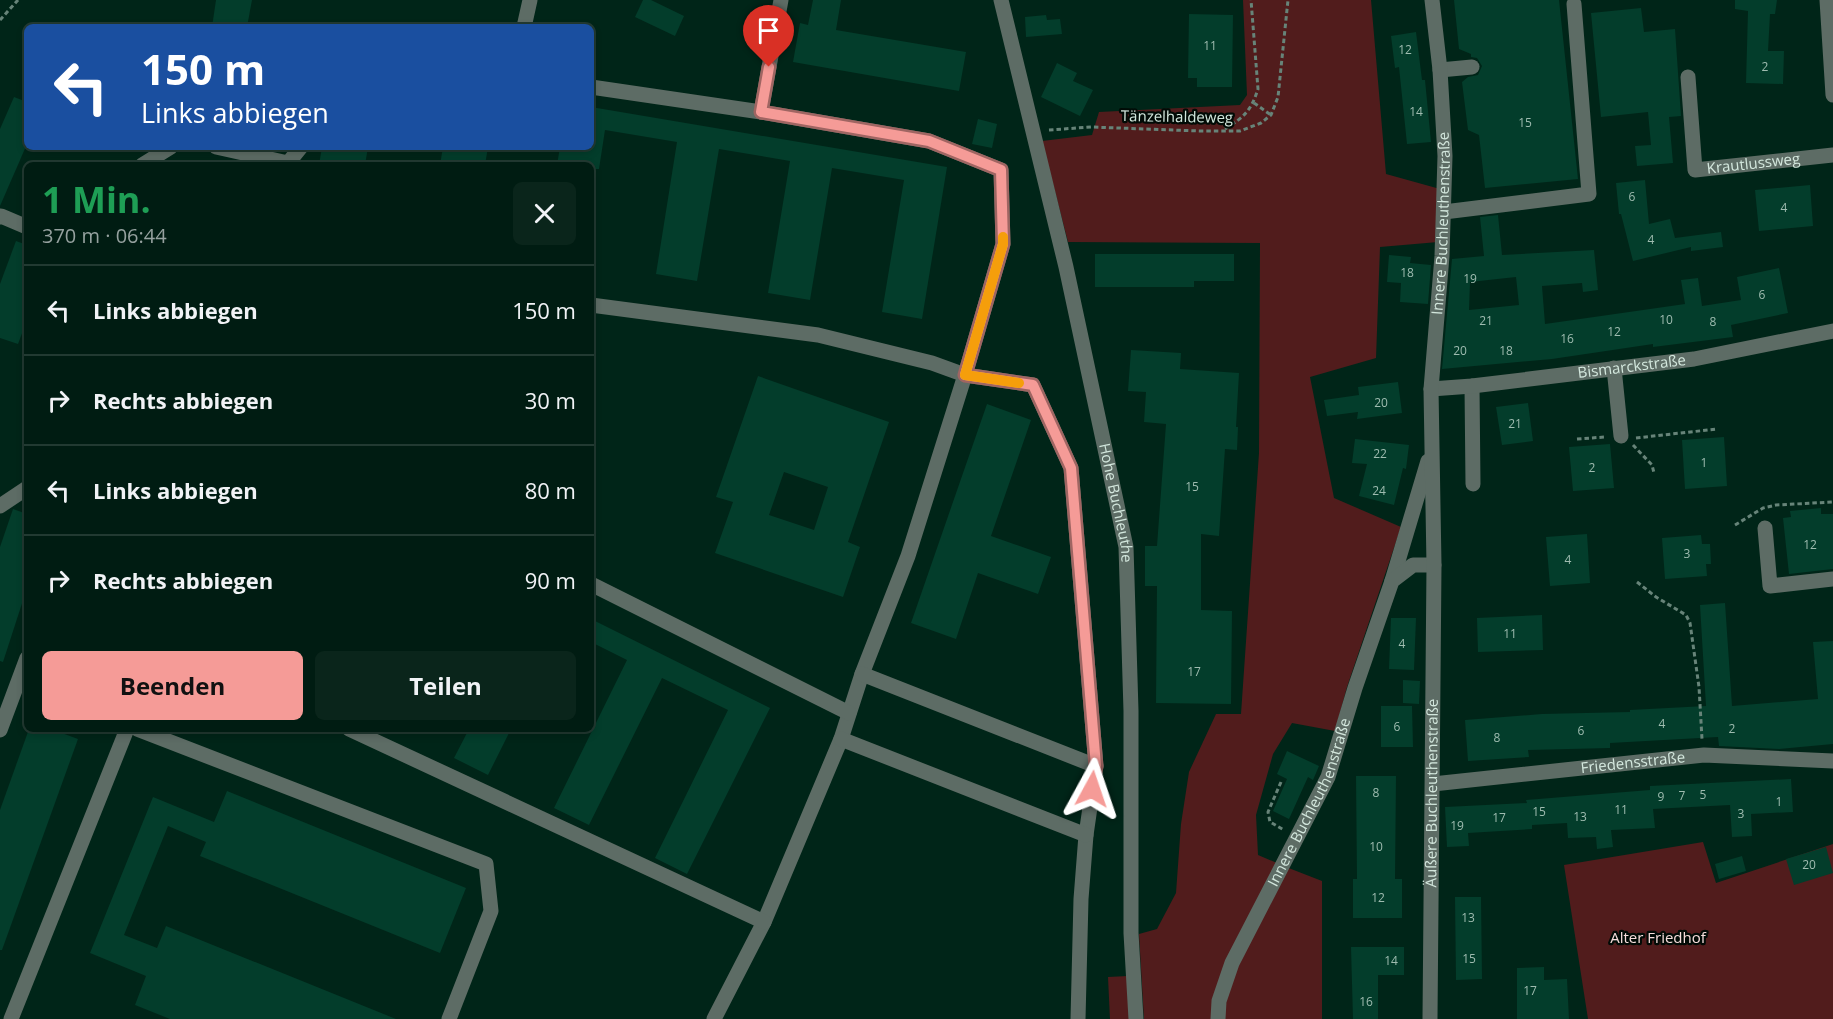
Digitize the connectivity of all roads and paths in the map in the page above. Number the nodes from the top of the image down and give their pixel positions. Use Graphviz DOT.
graph roads {
  1 [pos="18,0"];
  2 [pos="530,0"];
  3 [pos="781,0"];
  4 [pos="1001,0"];
  5 [pos="1251,0"];
  6 [pos="1288,0"];
  7 [pos="1432,0"];
  8 [pos="1827,0"];
  9 [pos="1574,4"];
  10 [pos="0,20"];
  11 [pos="525,24"];
  12 [pos="1472,67"];
  13 [pos="1440,70"];
  14 [pos="1688,77"];
  15 [pos="594,87"];
  16 [pos="1833,95"];
  17 [pos="1254,103"];
  18 [pos="761,112"];
  19 [pos="1271,115"];
  20 [pos="1034,130"];
  21 [pos="1224,130"];
  22 [pos="166,150"];
  23 [pos="230,150"];
  24 [pos="299,150"];
  25 [pos="1833,155"];
  26 [pos="147,162"];
  27 [pos="284,162"];
  28 [pos="289,162"];
  29 [pos="1444,212"];
  30 [pos="0,217"];
  31 [pos="24,226"];
  32 [pos="594,305"];
  33 [pos="1833,331"];
  34 [pos="1614,368"];
  35 [pos="965,375"];
  36 [pos="1472,386"];
  37 [pos="1431,389"];
  38 [pos="1717,429"];
  39 [pos="1625,439"];
  40 [pos="1433,447"];
  41 [pos="1473,484"];
  42 [pos="24,490"];
  43 [pos="1833,502"];
  44 [pos="0,506"];
  45 [pos="1734,525"];
  46 [pos="1766,528"];
  47 [pos="1434,565"];
  48 [pos="1833,579"];
  49 [pos="1392,581"];
  50 [pos="1637,582"];
  51 [pos="594,586"];
  52 [pos="24,672"];
  53 [pos="862,674"];
  54 [pos="849,713"];
  55 [pos="0,730"];
  56 [pos="127,732"];
  57 [pos="145,732"];
  58 [pos="355,732"];
  59 [pos="841,739"];
  60 [pos="1704,755"];
  61 [pos="1833,761"];
  62 [pos="1096,766"];
  63 [pos="1281,782"];
  64 [pos="1433,784"];
  65 [pos="1086,835"];
  66 [pos="1297,836"];
  67 [pos="764,922"];
  68 [pos="11,1019"];
  69 [pos="449,1019"];
  70 [pos="714,1019"];
  71 [pos="1078,1019"];
  72 [pos="1136,1019"];
  73 [pos="1218,1019"];
  74 [pos="1430,1019"];
  1 -- 10 [label="path"];
  2 -- 11 [label="street"];
  3 -- 18 [label="street"];
  4 -- 20 [label="street, Hohe Buchleuthe"];
  5 -- 17 [label="path"];
  6 -- 19 [label="path"];
  7 -- 13 [label="street, Innere Buchleuthenstraße"];
  8 -- 16 [label="street"];
  9 -- 29 [label="street"];
  12 -- 13 [label="street"];
  13 -- 29 [label="street, Innere Buchleuthenstraße"];
  14 -- 25 [label="street, Krautlussweg"];
  15 -- 18 [label="street"];
  17 -- 19 [label="path"];
  17 -- 21 [label="path"];
  18 -- 35 [label="street"];
  19 -- 21 [label="path, Tänzelhaldeweg"];
  20 -- 21 [label="path, Tänzelhaldeweg"];
  20 -- 72 [label="street, Hohe Buchleuthe"];
  22 -- 26 [label="street"];
  23 -- 27 [label="street"];
  24 -- 28 [label="street"];
  29 -- 37 [label="street, Innere Buchleuthenstraße"];
  30 -- 31 [label="street"];
  32 -- 35 [label="street"];
  33 -- 34 [label="street, Bismarckstraße"];
  34 -- 36 [label="street, Bismarckstraße"];
  34 -- 39 [label="street"];
  35 -- 53 [label="street"];
  35 -- 62 [label="street"];
  36 -- 37 [label="street, Bismarckstraße"];
  36 -- 41 [label="street"];
  37 -- 40 [label="street, Innere Buchleuthenstraße"];
  38 -- 39 [label="path"];
  40 -- 47 [label="street, Innere Buchleuthenstraße"];
  40 -- 49 [label="street, Innere Buchleuthenstraße"];
  42 -- 44 [label="street"];
  43 -- 45 [label="path"];
  46 -- 48 [label="street"];
  47 -- 49 [label="street"];
  47 -- 64 [label="street, Äußere Buchleuthenstraße"];
  49 -- 66 [label="street, Innere Buchleuthenstraße"];
  50 -- 60 [label="path"];
  51 -- 54 [label="street"];
  52 -- 55 [label="street"];
  53 -- 54 [label="street"];
  53 -- 62 [label="street"];
  54 -- 59 [label="street"];
  56 -- 68 [label="street"];
  57 -- 69 [label="street"];
  58 -- 67 [label="street"];
  59 -- 65 [label="street"];
  59 -- 67 [label="street"];
  60 -- 61 [label="street, Friedensstraße"];
  60 -- 64 [label="street, Friedensstraße"];
  62 -- 65 [label="street"];
  63 -- 66 [label="path"];
  64 -- 74 [label="street, Äußere Buchleuthenstraße"];
  65 -- 71 [label="street"];
  66 -- 73 [label="street, Innere Buchleuthenstraße"];
  67 -- 70 [label="street"];
}
